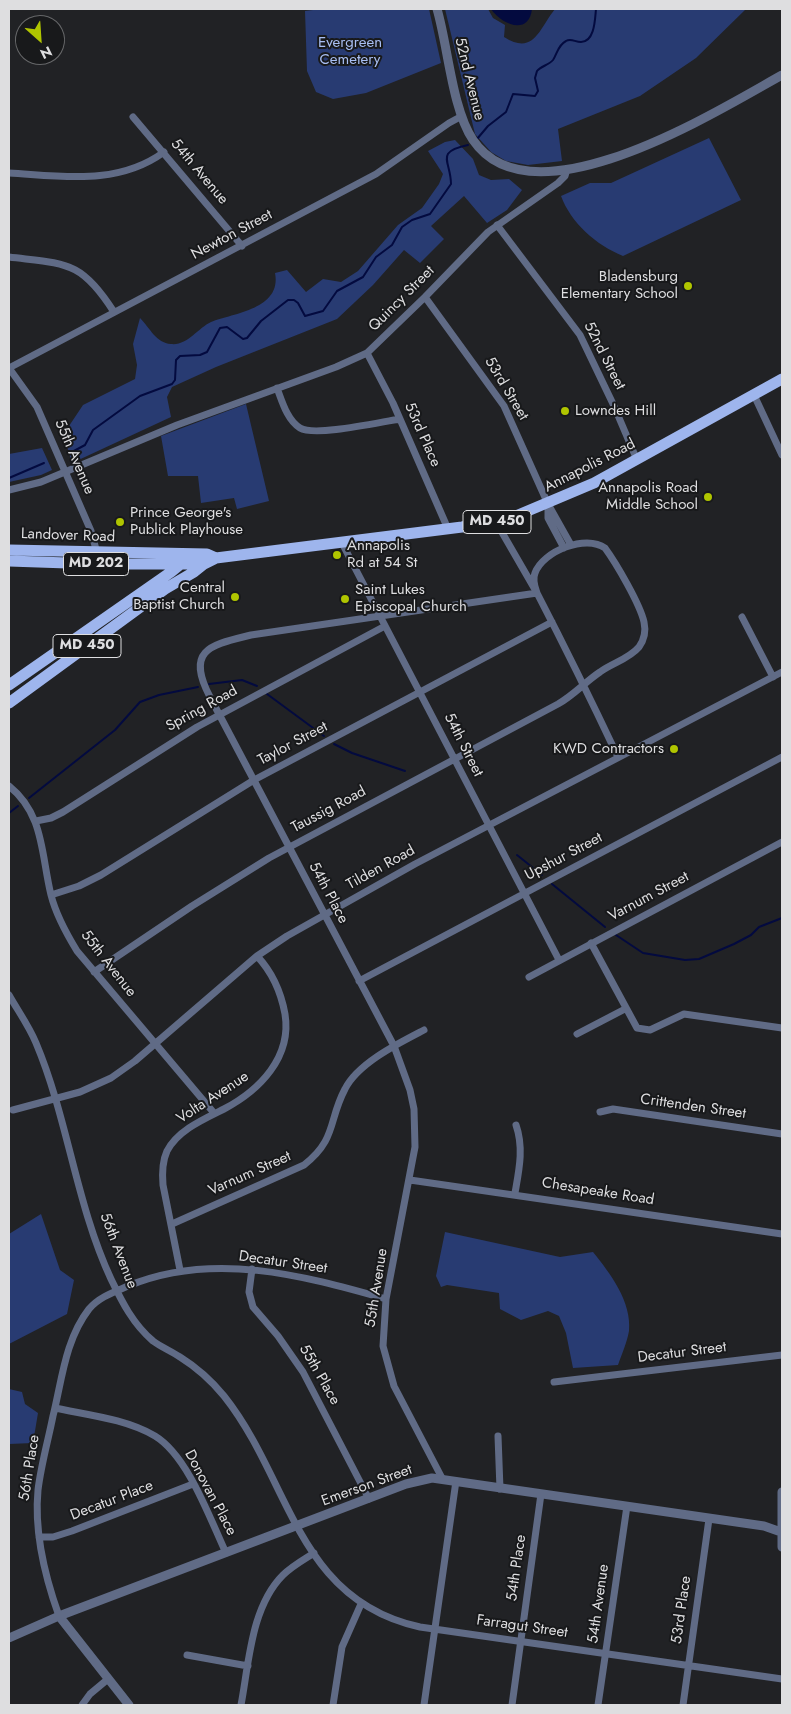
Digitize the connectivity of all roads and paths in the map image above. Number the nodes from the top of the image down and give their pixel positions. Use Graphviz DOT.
graph roads {
  1 [pos="437,9"];
  2 [pos="782,75"];
  3 [pos="462,116"];
  4 [pos="133,117"];
  5 [pos="164,152"];
  6 [pos="567,169"];
  7 [pos="9,173"];
  8 [pos="497,225"];
  9 [pos="242,246"];
  10 [pos="9,256"];
  11 [pos="425,297"];
  12 [pos="114,312"];
  13 [pos="367,353"];
  14 [pos="9,368"];
  15 [pos="782,379"];
  16 [pos="277,388"];
  17 [pos="754,395"];
  18 [pos="400,419"];
  19 [pos="782,456"];
  20 [pos="637,460"];
  21 [pos="65,472"];
  22 [pos="9,490"];
  23 [pos="548,504"];
  24 [pos="496,522"];
  25 [pos="448,529"];
  26 [pos="342,543"];
  27 [pos="568,547"];
  28 [pos="9,550"];
  29 [pos="97,552"];
  30 [pos="192,554"];
  31 [pos="216,558"];
  32 [pos="9,561"];
  33 [pos="183,563"];
  34 [pos="97,564"];
  35 [pos="204,564"];
  36 [pos="153,565"];
  37 [pos="158,580"];
  38 [pos="537,593"];
  39 [pos="380,616"];
  40 [pos="742,617"];
  41 [pos="552,622"];
  42 [pos="385,626"];
  43 [pos="782,672"];
  44 [pos="773,677"];
  45 [pos="9,685"];
  46 [pos="584,686"];
  47 [pos="419,692"];
  48 [pos="9,703"];
  49 [pos="219,714"];
  50 [pos="618,757"];
  51 [pos="782,757"];
  52 [pos="454,759"];
  53 [pos="254,780"];
  54 [pos="9,786"];
  55 [pos="36,821"];
  56 [pos="489,826"];
  57 [pos="782,842"];
  58 [pos="289,847"];
  59 [pos="524,893"];
  60 [pos="51,895"];
  61 [pos="324,914"];
  62 [pos="591,943"];
  63 [pos="257,956"];
  64 [pos="559,960"];
  65 [pos="94,972"];
  66 [pos="529,977"];
  67 [pos="359,981"];
  68 [pos="9,995"];
  69 [pos="626,1011"];
  70 [pos="782,1028"];
  71 [pos="424,1030"];
  72 [pos="578,1034"];
  73 [pos="156,1043"];
  74 [pos="394,1046"];
  75 [pos="54,1098"];
  76 [pos="13,1110"];
  77 [pos="600,1112"];
  78 [pos="214,1113"];
  79 [pos="516,1125"];
  80 [pos="782,1134"];
  81 [pos="410,1180"];
  82 [pos="515,1193"];
  83 [pos="172,1224"];
  84 [pos="782,1234"];
  85 [pos="180,1270"];
  86 [pos="252,1270"];
  87 [pos="117,1291"];
  88 [pos="386,1299"];
  89 [pos="782,1355"];
  90 [pos="554,1382"];
  91 [pos="55,1408"];
  92 [pos="498,1436"];
  93 [pos="442,1478"];
  94 [pos="456,1481"];
  95 [pos="193,1484"];
  96 [pos="500,1489"];
  97 [pos="782,1492"];
  98 [pos="541,1494"];
  99 [pos="368,1498"];
  100 [pos="627,1506"];
  101 [pos="709,1519"];
  102 [pos="298,1527"];
  103 [pos="782,1532"];
  104 [pos="39,1537"];
  105 [pos="782,1547"];
  106 [pos="226,1553"];
  107 [pos="314,1553"];
  108 [pos="361,1604"];
  109 [pos="59,1616"];
  110 [pos="436,1628"];
  111 [pos="9,1638"];
  112 [pos="521,1641"];
  113 [pos="606,1653"];
  114 [pos="187,1655"];
  115 [pos="248,1666"];
  116 [pos="687,1666"];
  117 [pos="108,1679"];
  118 [pos="782,1679"];
  119 [pos="82,1705"];
  120 [pos="129,1705"];
  121 [pos="242,1705"];
  122 [pos="333,1705"];
  123 [pos="424,1705"];
  124 [pos="512,1705"];
  125 [pos="598,1705"];
  126 [pos="683,1705"];
  1 -- 3 [label="street, 52nd Avenue"];
  2 -- 6 [label="street"];
  3 -- 6 [label="street, 52nd Avenue"];
  3 -- 9 [label="street, Newton Street"];
  4 -- 5 [label="street, 54th Avenue"];
  5 -- 7 [label="street"];
  5 -- 9 [label="street, 54th Avenue"];
  6 -- 8 [label="street, Quincy Street"];
  8 -- 11 [label="street, Quincy Street"];
  8 -- 20 [label="street, 52nd Street"];
  9 -- 12 [label="street, Newton Street"];
  10 -- 12 [label="street"];
  11 -- 13 [label="street, Quincy Street"];
  11 -- 23 [label="street, 53rd Street"];
  12 -- 14 [label="street, Newton Street"];
  13 -- 16 [label="street, Quincy Street"];
  13 -- 18 [label="street, 53rd Place"];
  14 -- 21 [label="street, 55th Avenue"];
  15 -- 17 [label="main road, Annapolis Road / MD 450"];
  16 -- 18 [label="street"];
  16 -- 21 [label="street, Quincy Street"];
  17 -- 19 [label="street"];
  17 -- 20 [label="main road, Annapolis Road / MD 450"];
  18 -- 25 [label="street, 53rd Place"];
  20 -- 23 [label="main road, Annapolis Road / MD 450"];
  21 -- 22 [label="street, Quincy Street"];
  21 -- 29 [label="street, 55th Avenue"];
  23 -- 24 [label="main road, Annapolis Road / MD 450"];
  23 -- 27 [label="street, 53rd Street"];
  24 -- 25 [label="main road, Annapolis Road / MD 450"];
  24 -- 38 [label="street"];
  25 -- 26 [label="main road, Annapolis Road / MD 450"];
  26 -- 31 [label="main road, Annapolis Road / MD 450"];
  26 -- 39 [label="street, 54th Street"];
  27 -- 38 [label="street"];
  27 -- 46 [label="street, Taussig Road"];
  28 -- 29 [label="main road, Landover Road / MD 202"];
  29 -- 30 [label="main road, Landover Road / MD 202"];
  29 -- 34 [label="street, 55th Avenue"];
  30 -- 31 [label="main road, Landover Road / MD 450"];
  30 -- 33 [label="main road, MD 450"];
  31 -- 35 [label="main road, Landover Road / MD 450"];
  32 -- 34 [label="main road, Landover Road / MD 202"];
  33 -- 35 [label="main road, Landover Road / MD 202"];
  33 -- 36 [label="main road, Landover Road / MD 202"];
  33 -- 37 [label="main road, MD 450"];
  34 -- 36 [label="main road, Landover Road / MD 202"];
  35 -- 48 [label="main road, MD 450"];
  36 -- 37 [label="main road"];
  37 -- 45 [label="main road, MD 450"];
  38 -- 39 [label="street, 54th Place"];
  38 -- 41 [label="street"];
  39 -- 42 [label="street, 54th Street"];
  39 -- 49 [label="street, 54th Place"];
  40 -- 44 [label="street"];
  41 -- 46 [label="street"];
  41 -- 47 [label="street, Taylor Street"];
  42 -- 47 [label="street, 54th Street"];
  42 -- 49 [label="street, Spring Road"];
  43 -- 44 [label="street, Tilden Road"];
  44 -- 50 [label="street, Tilden Road"];
  46 -- 50 [label="street"];
  46 -- 52 [label="street, Taussig Road"];
  47 -- 52 [label="street, 54th Street"];
  47 -- 53 [label="street, Taylor Street"];
  49 -- 53 [label="street, 54th Place"];
  49 -- 55 [label="street, Spring Road"];
  50 -- 56 [label="street, Tilden Road"];
  51 -- 59 [label="street, Upshur Street"];
  52 -- 56 [label="street, 54th Street"];
  52 -- 58 [label="street, Taussig Road"];
  53 -- 58 [label="street, 54th Place"];
  53 -- 60 [label="street, Taylor Street"];
  54 -- 55 [label="street, 55th Avenue"];
  55 -- 60 [label="street, 55th Avenue"];
  56 -- 59 [label="street, 54th Street"];
  56 -- 61 [label="street, Tilden Road"];
  57 -- 62 [label="street, Varnum Street"];
  58 -- 61 [label="street, 54th Place"];
  58 -- 65 [label="street, Taussig Road"];
  59 -- 64 [label="street, 54th Street"];
  59 -- 67 [label="street, Upshur Street"];
  60 -- 65 [label="street, 55th Avenue"];
  61 -- 63 [label="street, Tilden Road"];
  61 -- 67 [label="street, 54th Place"];
  62 -- 64 [label="street, Varnum Street"];
  62 -- 69 [label="street"];
  63 -- 73 [label="street, Tilden Road"];
  63 -- 78 [label="street, Volta Avenue"];
  64 -- 66 [label="street, Varnum Street"];
  65 -- 73 [label="street, 55th Avenue"];
  67 -- 74 [label="street, 54th Place"];
  68 -- 75 [label="street, 56th Avenue"];
  69 -- 70 [label="street"];
  69 -- 72 [label="street"];
  71 -- 74 [label="street, Varnum Street"];
  73 -- 75 [label="street, Tilden Road"];
  73 -- 78 [label="street, 55th Avenue"];
  74 -- 81 [label="street, 54th Place"];
  74 -- 83 [label="street, Varnum Street"];
  75 -- 76 [label="street, Tilden Road"];
  75 -- 87 [label="street, 56th Avenue"];
  77 -- 80 [label="street, Crittenden Street"];
  78 -- 83 [label="street, Volta Avenue"];
  79 -- 82 [label="street"];
  81 -- 82 [label="street, Chesapeake Road"];
  81 -- 88 [label="street, 55th Avenue"];
  82 -- 84 [label="street, Chesapeake Road"];
  83 -- 85 [label="street, Volta Avenue"];
  85 -- 86 [label="street, Decatur Street"];
  85 -- 87 [label="street, Decatur Street"];
  86 -- 88 [label="street, Decatur Street"];
  86 -- 99 [label="street, 55th Place"];
  87 -- 91 [label="street, 56th Place"];
  87 -- 102 [label="street, 56th Avenue"];
  88 -- 93 [label="street, 55th Avenue"];
  89 -- 90 [label="street, Decatur Street"];
  91 -- 95 [label="street, Donovan Place"];
  91 -- 104 [label="street, 56th Place"];
  92 -- 96 [label="street"];
  93 -- 94 [label="street, Emerson Street"];
  93 -- 99 [label="street, Emerson Street"];
  94 -- 96 [label="street, Emerson Street"];
  94 -- 110 [label="street"];
  95 -- 104 [label="street, Decatur Place"];
  95 -- 106 [label="street, Donovan Place"];
  96 -- 98 [label="street, Emerson Street"];
  97 -- 103 [label="street"];
  98 -- 100 [label="street, Emerson Street"];
  98 -- 112 [label="street, 54th Place"];
  99 -- 102 [label="street, Emerson Street"];
  100 -- 101 [label="street, Emerson Street"];
  100 -- 113 [label="street, 54th Avenue"];
  101 -- 103 [label="street, Emerson Street"];
  101 -- 116 [label="street, 53rd Place"];
  102 -- 106 [label="street, Emerson Street"];
  102 -- 107 [label="street, Farragut Street"];
  103 -- 105 [label="street"];
  104 -- 109 [label="street, 56th Place"];
  106 -- 109 [label="street, Emerson Street"];
  107 -- 108 [label="street, Farragut Street"];
  107 -- 115 [label="street"];
  108 -- 110 [label="street, Farragut Street"];
  108 -- 122 [label="street"];
  109 -- 111 [label="street, Emerson Street"];
  109 -- 117 [label="street, 56th Place"];
  110 -- 112 [label="street, Farragut Street"];
  110 -- 123 [label="street"];
  112 -- 113 [label="street, Farragut Street"];
  112 -- 124 [label="street, 54th Place"];
  113 -- 116 [label="street, Farragut Street"];
  113 -- 125 [label="street, 54th Avenue"];
  114 -- 115 [label="street"];
  115 -- 121 [label="street"];
  116 -- 118 [label="street, Farragut Street"];
  116 -- 126 [label="street, 53rd Place"];
  117 -- 119 [label="street"];
  117 -- 120 [label="street, 56th Place"];
}
